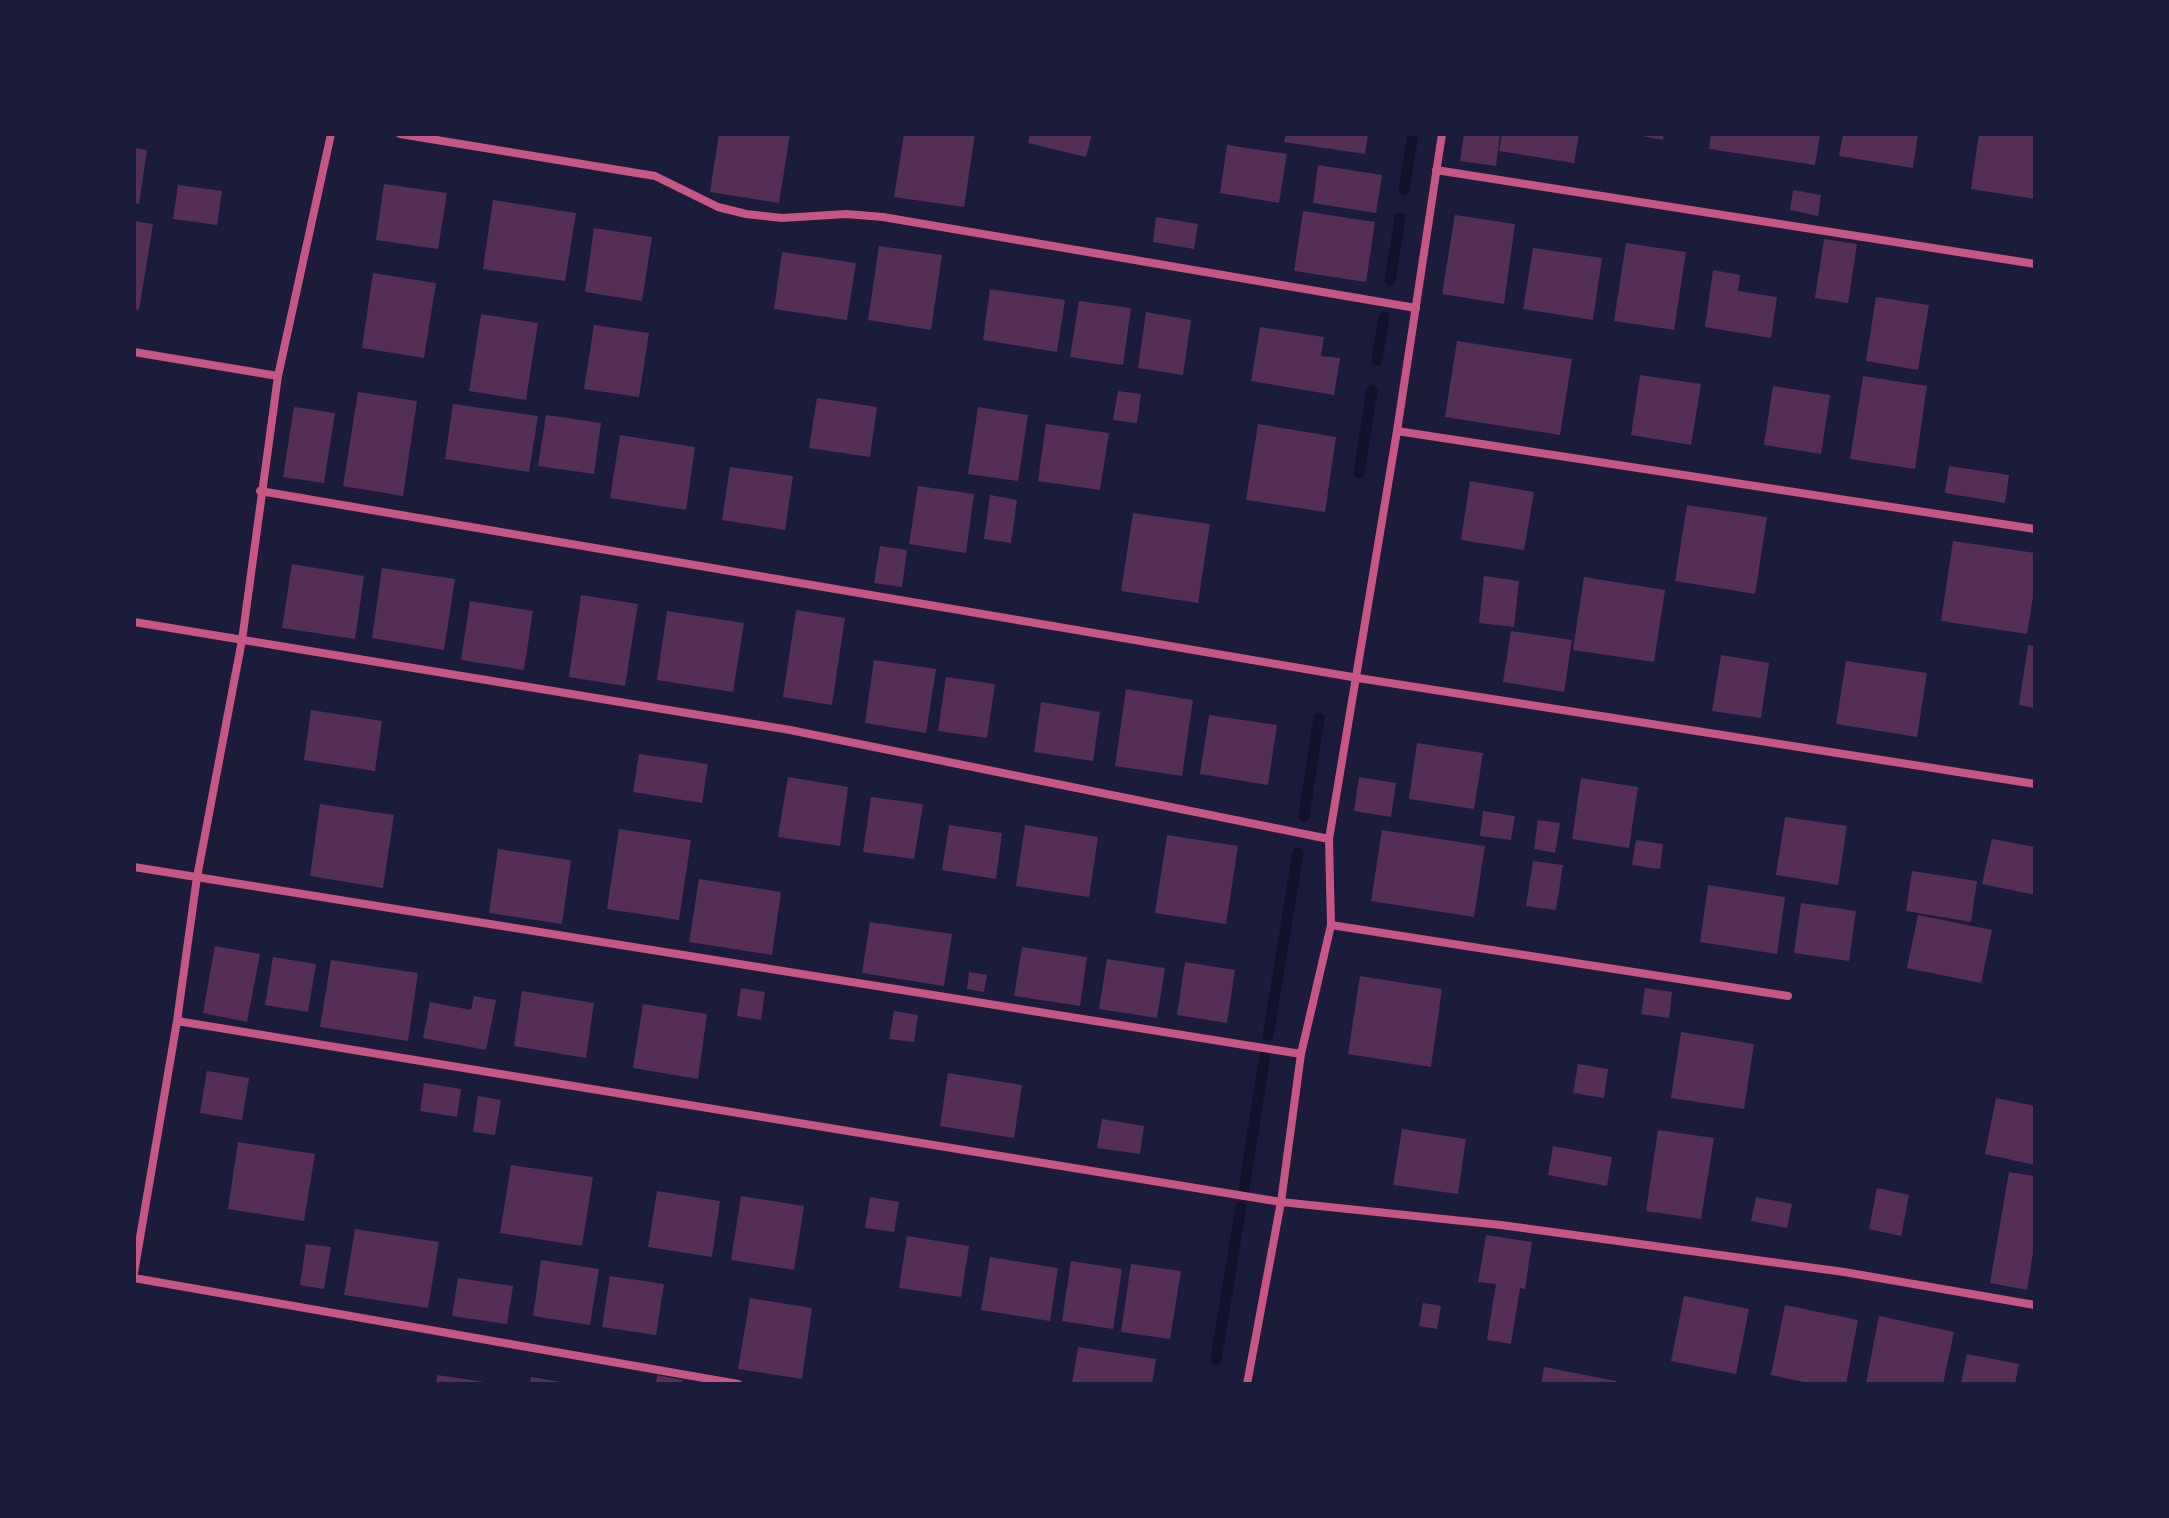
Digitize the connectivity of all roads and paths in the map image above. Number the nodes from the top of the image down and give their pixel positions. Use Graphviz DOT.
graph roads {
  1 [pos="331,134"];
  2 [pos="400,134"];
  3 [pos="1442,134"];
  4 [pos="1436,170"];
  5 [pos="2035,264"];
  6 [pos="1416,308"];
  7 [pos="134,352"];
  8 [pos="278,376"];
  9 [pos="1397,431"];
  10 [pos="260,491"];
  11 [pos="2035,529"];
  12 [pos="134,622"];
  13 [pos="242,640"];
  14 [pos="1358,678"];
  15 [pos="2035,784"];
  16 [pos="1329,839"];
  17 [pos="134,867"];
  18 [pos="197,877"];
  19 [pos="1331,925"];
  20 [pos="1788,996"];
  21 [pos="177,1021"];
  22 [pos="1301,1054"];
  23 [pos="1281,1202"];
  24 [pos="134,1276"];
  25 [pos="2035,1305"];
  26 [pos="738,1384"];
  27 [pos="1247,1384"];
  1 -- 8 [label="street"];
  2 -- 6 [label="street"];
  3 -- 4 [label="street"];
  4 -- 5 [label="street"];
  4 -- 6 [label="street"];
  6 -- 9 [label="street"];
  7 -- 8 [label="street"];
  8 -- 10 [label="street"];
  9 -- 11 [label="street"];
  9 -- 14 [label="street"];
  10 -- 13 [label="street"];
  10 -- 14 [label="street"];
  12 -- 13 [label="street"];
  13 -- 16 [label="street"];
  13 -- 18 [label="street"];
  14 -- 15 [label="street"];
  14 -- 16 [label="street"];
  16 -- 19 [label="street"];
  17 -- 18 [label="street"];
  18 -- 21 [label="street"];
  18 -- 22 [label="street"];
  19 -- 20 [label="street"];
  19 -- 22 [label="street"];
  21 -- 23 [label="street"];
  21 -- 24 [label="street"];
  22 -- 23 [label="street"];
  23 -- 25 [label="street"];
  23 -- 27 [label="street"];
  24 -- 26 [label="street"];
}
